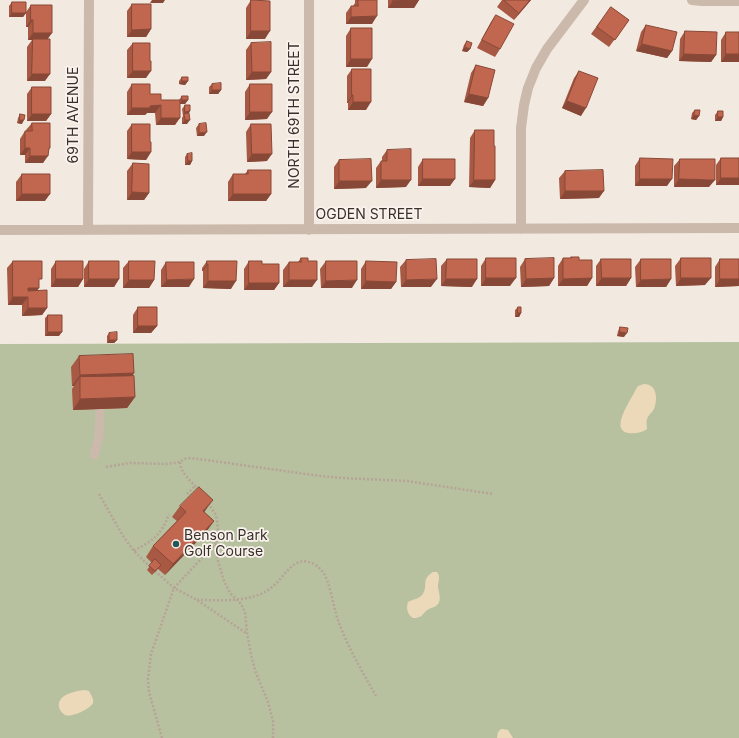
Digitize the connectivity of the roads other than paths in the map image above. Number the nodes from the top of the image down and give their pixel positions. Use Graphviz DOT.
graph roads {
  1 [pos="88,0"];
  2 [pos="309,0"];
  3 [pos="584,0"];
  4 [pos="692,0"];
  5 [pos="739,1"];
  6 [pos="739,228"];
  7 [pos="521,229"];
  8 [pos="0,230"];
  9 [pos="88,230"];
  10 [pos="309,230"];
  11 [pos="100,409"];
  12 [pos="94,455"];
  1 -- 9 [label="street, 69TH AVENUE"];
  2 -- 10 [label="street, NORTH 69TH STREET"];
  3 -- 7 [label="street"];
  4 -- 5 [label="street"];
  6 -- 7 [label="street, OGDEN STREET"];
  7 -- 10 [label="street, OGDEN STREET"];
  8 -- 9 [label="street, OGDEN STREET"];
  9 -- 10 [label="street, OGDEN STREET"];
  11 -- 12 [label="lane"];
}
